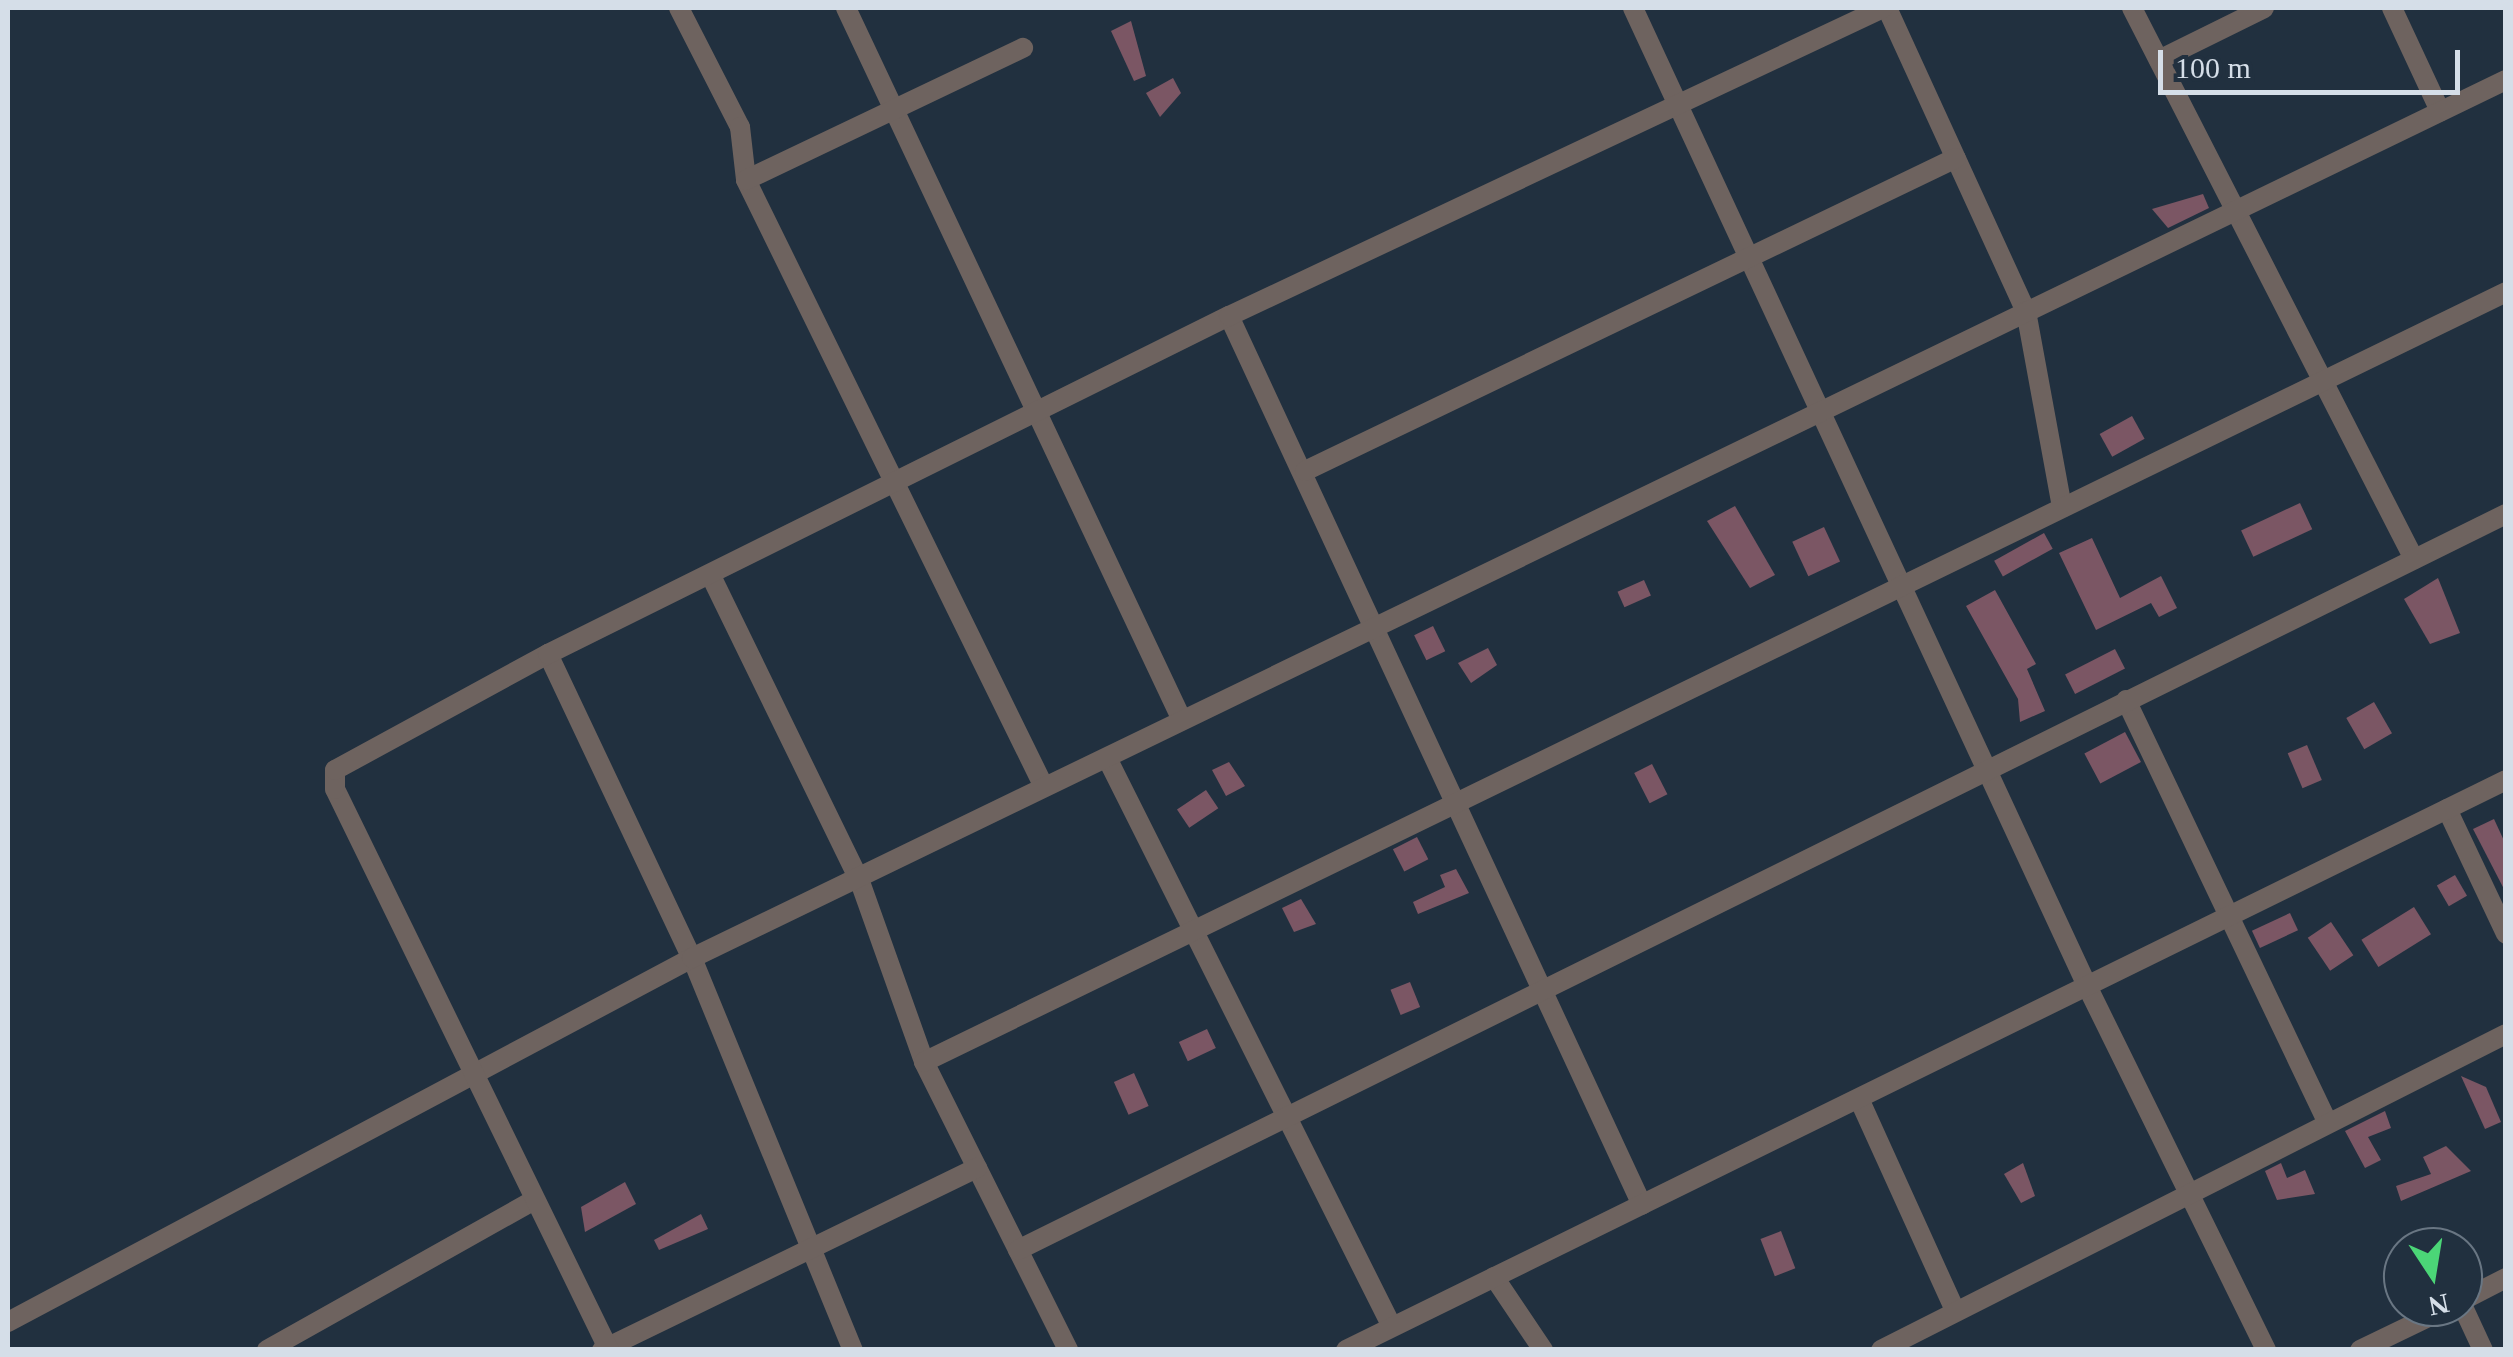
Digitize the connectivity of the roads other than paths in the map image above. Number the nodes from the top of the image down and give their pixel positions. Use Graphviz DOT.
graph roads {
  1 [pos="679,8"];
  2 [pos="846,8"];
  3 [pos="1633,8"];
  4 [pos="1885,8"];
  5 [pos="2132,8"];
  6 [pos="2264,8"];
  7 [pos="2392,8"];
  8 [pos="1023,48"];
  9 [pos="2160,60"];
  10 [pos="2506,80"];
  11 [pos="1679,103"];
  12 [pos="895,112"];
  13 [pos="2440,112"];
  14 [pos="1956,158"];
  15 [pos="746,180"];
  16 [pos="2236,209"];
  17 [pos="1750,255"];
  18 [pos="2506,292"];
  19 [pos="2026,310"];
  20 [pos="1229,316"];
  21 [pos="2325,380"];
  22 [pos="1820,412"];
  23 [pos="1034,415"];
  24 [pos="1305,471"];
  25 [pos="896,484"];
  26 [pos="2062,508"];
  27 [pos="2506,514"];
  28 [pos="2414,559"];
  29 [pos="711,576"];
  30 [pos="1901,584"];
  31 [pos="1377,620"];
  32 [pos="548,654"];
  33 [pos="2126,700"];
  34 [pos="1182,718"];
  35 [pos="1107,758"];
  36 [pos="1986,768"];
  37 [pos="2506,780"];
  38 [pos="1044,787"];
  39 [pos="1458,798"];
  40 [pos="2447,809"];
  41 [pos="859,879"];
  42 [pos="2228,920"];
  43 [pos="1192,926"];
  44 [pos="2506,934"];
  45 [pos="692,958"];
  46 [pos="1544,988"];
  47 [pos="2089,990"];
  48 [pos="2506,1034"];
  49 [pos="924,1062"];
  50 [pos="471,1072"];
  51 [pos="1860,1100"];
  52 [pos="1288,1115"];
  53 [pos="2328,1123"];
  54 [pos="977,1168"];
  55 [pos="2188,1192"];
  56 [pos="534,1200"];
  57 [pos="1642,1205"];
  58 [pos="806,1250"];
  59 [pos="1018,1250"];
  60 [pos="1494,1277"];
  61 [pos="2506,1278"];
  62 [pos="2483,1292"];
  63 [pos="1954,1308"];
  64 [pos="8,1322"];
  65 [pos="1392,1327"];
  66 [pos="2408,1327"];
  67 [pos="2473,1327"];
  68 [pos="606,1349"];
  69 [pos="267,1350"];
  70 [pos="853,1350"];
  71 [pos="1068,1350"];
  72 [pos="1346,1350"];
  73 [pos="1543,1350"];
  74 [pos="1881,1350"];
  75 [pos="2266,1350"];
  76 [pos="2360,1350"];
  77 [pos="2483,1350"];
  1 -- 15 [label="street"];
  2 -- 12 [label="street"];
  3 -- 11 [label="street"];
  4 -- 11 [label="street"];
  4 -- 14 [label="street"];
  5 -- 9 [label="street"];
  6 -- 9 [label="street"];
  7 -- 13 [label="street"];
  8 -- 12 [label="street"];
  9 -- 16 [label="street"];
  10 -- 13 [label="street"];
  11 -- 17 [label="street"];
  11 -- 20 [label="street"];
  12 -- 15 [label="street"];
  12 -- 23 [label="street"];
  13 -- 16 [label="street"];
  14 -- 17 [label="street"];
  14 -- 19 [label="street"];
  15 -- 25 [label="street"];
  16 -- 19 [label="street"];
  16 -- 21 [label="street"];
  17 -- 22 [label="street"];
  17 -- 24 [label="street"];
  18 -- 21 [label="street"];
  19 -- 22 [label="street"];
  19 -- 26 [label="street"];
  20 -- 23 [label="street"];
  20 -- 24 [label="street"];
  21 -- 26 [label="street"];
  21 -- 28 [label="street"];
  22 -- 30 [label="street"];
  22 -- 31 [label="street"];
  23 -- 25 [label="street"];
  23 -- 34 [label="street"];
  24 -- 31 [label="street"];
  25 -- 29 [label="street"];
  25 -- 38 [label="street"];
  26 -- 30 [label="street"];
  27 -- 28 [label="street"];
  28 -- 33 [label="street"];
  29 -- 32 [label="street"];
  29 -- 41 [label="street"];
  30 -- 36 [label="street"];
  30 -- 39 [label="street"];
  31 -- 34 [label="street"];
  31 -- 39 [label="street"];
  32 -- 45 [label="street"];
  32 -- 50 [label="street"];
  33 -- 36 [label="street"];
  33 -- 42 [label="street"];
  34 -- 35 [label="street"];
  35 -- 38 [label="street"];
  35 -- 43 [label="street"];
  36 -- 46 [label="street"];
  36 -- 47 [label="street"];
  37 -- 40 [label="street"];
  38 -- 41 [label="street"];
  39 -- 43 [label="street"];
  39 -- 46 [label="street"];
  40 -- 42 [label="street"];
  40 -- 44 [label="street"];
  41 -- 45 [label="street"];
  41 -- 49 [label="street"];
  42 -- 47 [label="street"];
  42 -- 53 [label="street"];
  43 -- 49 [label="street"];
  43 -- 52 [label="street"];
  45 -- 50 [label="street"];
  45 -- 58 [label="street"];
  46 -- 52 [label="street"];
  46 -- 57 [label="street"];
  47 -- 51 [label="street"];
  47 -- 55 [label="street"];
  48 -- 53 [label="street"];
  49 -- 54 [label="street"];
  50 -- 56 [label="street"];
  50 -- 64 [label="street"];
  51 -- 57 [label="street"];
  51 -- 63 [label="street"];
  52 -- 59 [label="street"];
  52 -- 65 [label="street"];
  53 -- 55 [label="street"];
  54 -- 58 [label="street"];
  54 -- 59 [label="street"];
  55 -- 63 [label="street"];
  55 -- 75 [label="street"];
  56 -- 68 [label="street"];
  56 -- 69 [label="street"];
  57 -- 60 [label="street"];
  58 -- 68 [label="street"];
  58 -- 70 [label="street"];
  59 -- 71 [label="street"];
  60 -- 65 [label="street"];
  60 -- 73 [label="street"];
  61 -- 62 [label="street"];
  63 -- 74 [label="street"];
  65 -- 72 [label="street"];
  66 -- 76 [label="street"];
  67 -- 77 [label="street"];
}
